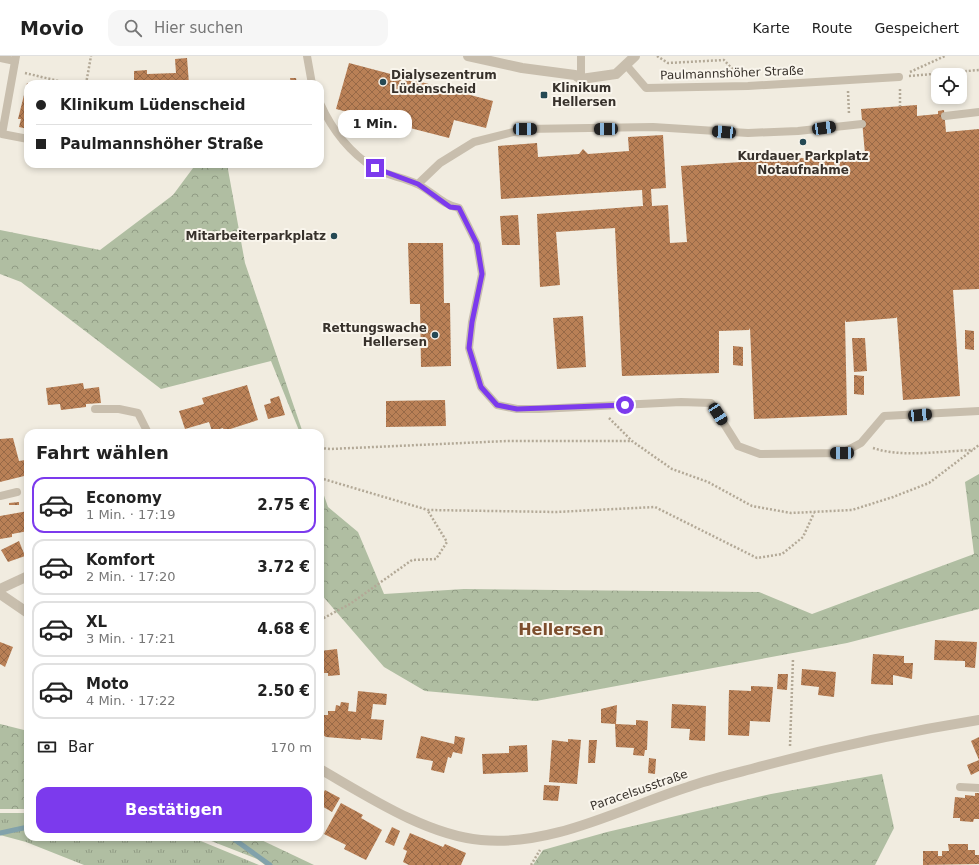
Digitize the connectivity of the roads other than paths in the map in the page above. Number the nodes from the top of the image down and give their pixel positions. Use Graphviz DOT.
graph roads {
  1 [pos="307,56"];
  2 [pos="468,56"];
  3 [pos="581,56"];
  4 [pos="635,56"];
  5 [pos="0,58"];
  6 [pos="15,59"];
  7 [pos="627,66"];
  8 [pos="899,77"];
  9 [pos="582,79"];
  10 [pos="311,80"];
  11 [pos="324,112"];
  12 [pos="979,112"];
  13 [pos="945,116"];
  14 [pos="862,124"];
  15 [pos="24,138"];
  16 [pos="418,184"];
  17 [pos="95,409"];
  18 [pos="979,411"];
  19 [pos="146,429"];
  20 [pos="17,492"];
  21 [pos="0,496"];
  22 [pos="24,578"];
  23 [pos="0,589"];
  24 [pos="0,594"];
  25 [pos="24,610"];
  26 [pos="979,720"];
  27 [pos="324,772"];
  28 [pos="960,787"];
  29 [pos="979,788"];
  1 -- 10 [label="lane"];
  2 -- 9 [label="street"];
  3 -- 9 [label="lane"];
  4 -- 7 [label="street"];
  5 -- 6 [label="lane"];
  6 -- 15 [label="lane"];
  7 -- 8 [label="lane, Paulmannshöher Straße"];
  7 -- 9 [label="street"];
  11 -- 16 [label="lane"];
  12 -- 13 [label="lane"];
  14 -- 16 [label="lane"];
  16 -- 18 [label="lane"];
  17 -- 19 [label="lane"];
  20 -- 21 [label="lane"];
  22 -- 23 [label="street"];
  24 -- 25 [label="street"];
  26 -- 27 [label="street, Paracelsusstraße"];
  28 -- 29 [label="lane"];
}
